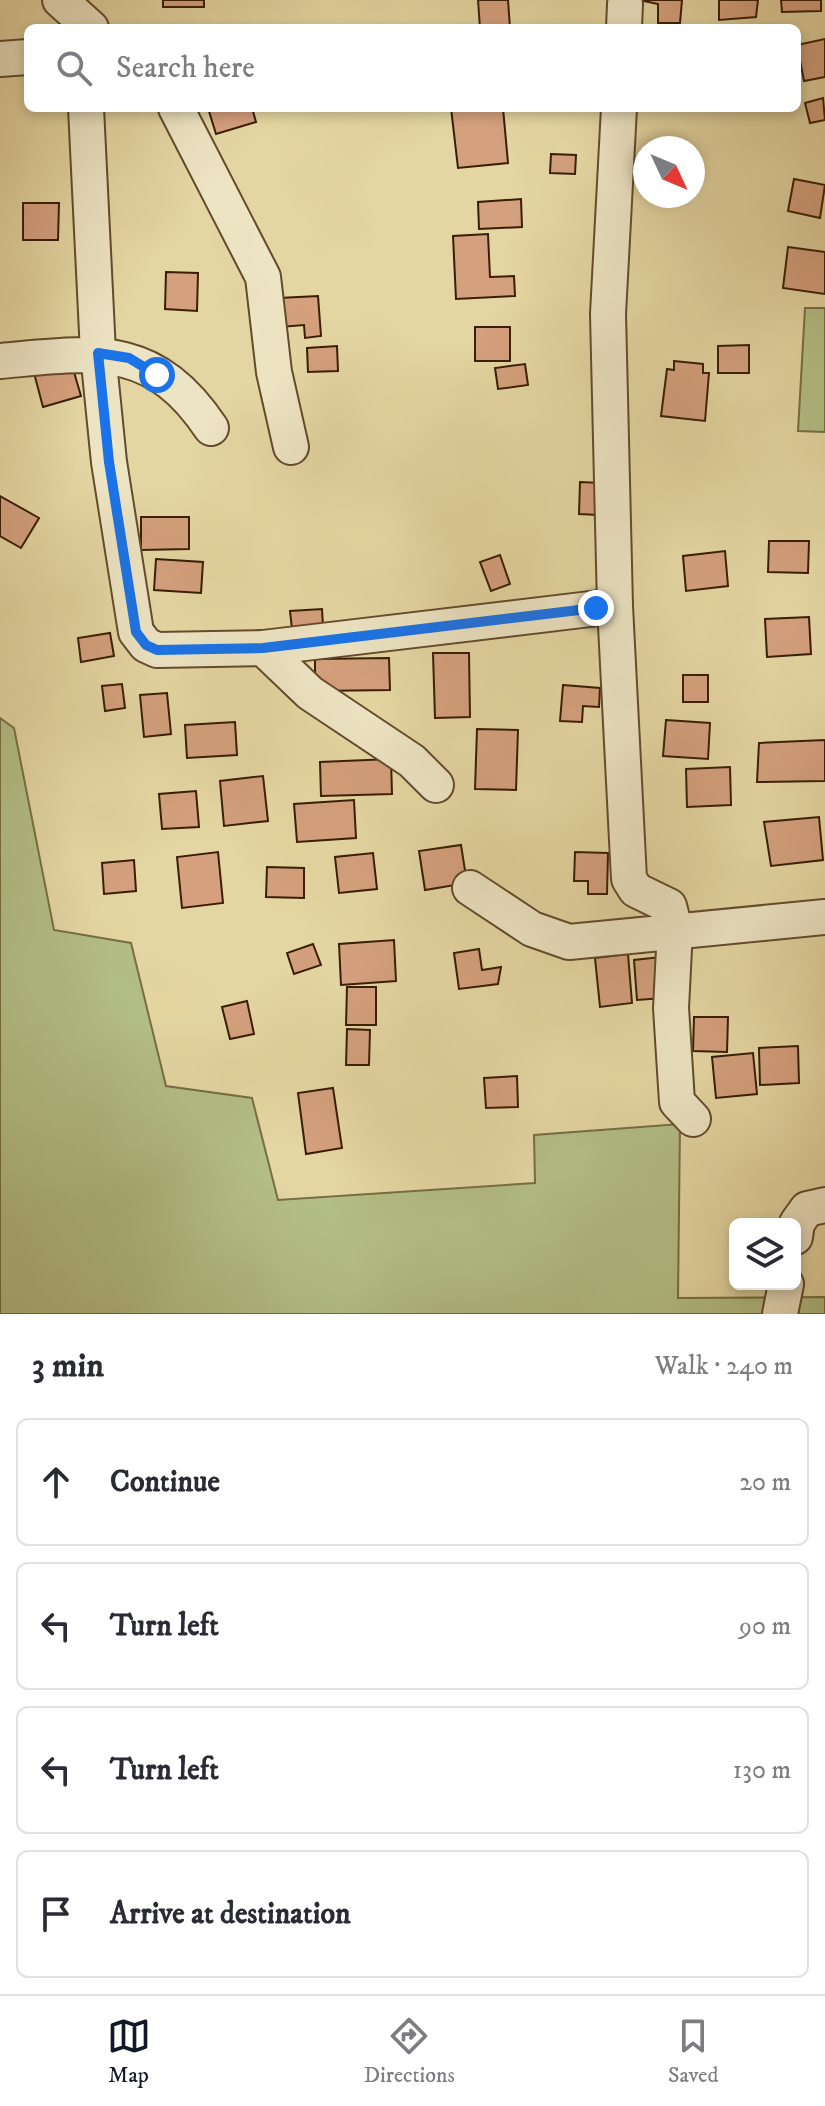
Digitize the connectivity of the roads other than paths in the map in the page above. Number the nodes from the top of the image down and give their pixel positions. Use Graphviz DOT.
graph roads {
  1 [pos="24,57"];
  2 [pos="0,59"];
  3 [pos="86,112"];
  4 [pos="178,112"];
  5 [pos="619,112"];
  6 [pos="98,353"];
  7 [pos="0,361"];
  8 [pos="211,428"];
  9 [pos="291,447"];
  10 [pos="615,606"];
  11 [pos="263,648"];
  12 [pos="436,785"];
  13 [pos="470,888"];
  14 [pos="825,917"];
  15 [pos="675,929"];
  16 [pos="693,1119"];
  17 [pos="825,1205"];
  18 [pos="801,1218"];
  19 [pos="785,1290"];
  20 [pos="780,1314"];
  1 -- 2 [label="street"];
  3 -- 6 [label="street"];
  4 -- 9 [label="street"];
  5 -- 10 [label="street"];
  6 -- 7 [label="street"];
  6 -- 8 [label="street"];
  6 -- 11 [label="street"];
  10 -- 11 [label="street"];
  10 -- 15 [label="street"];
  11 -- 12 [label="street"];
  13 -- 15 [label="street"];
  14 -- 15 [label="street"];
  15 -- 16 [label="street"];
  17 -- 18 [label="street"];
  19 -- 20 [label="street"];
}
